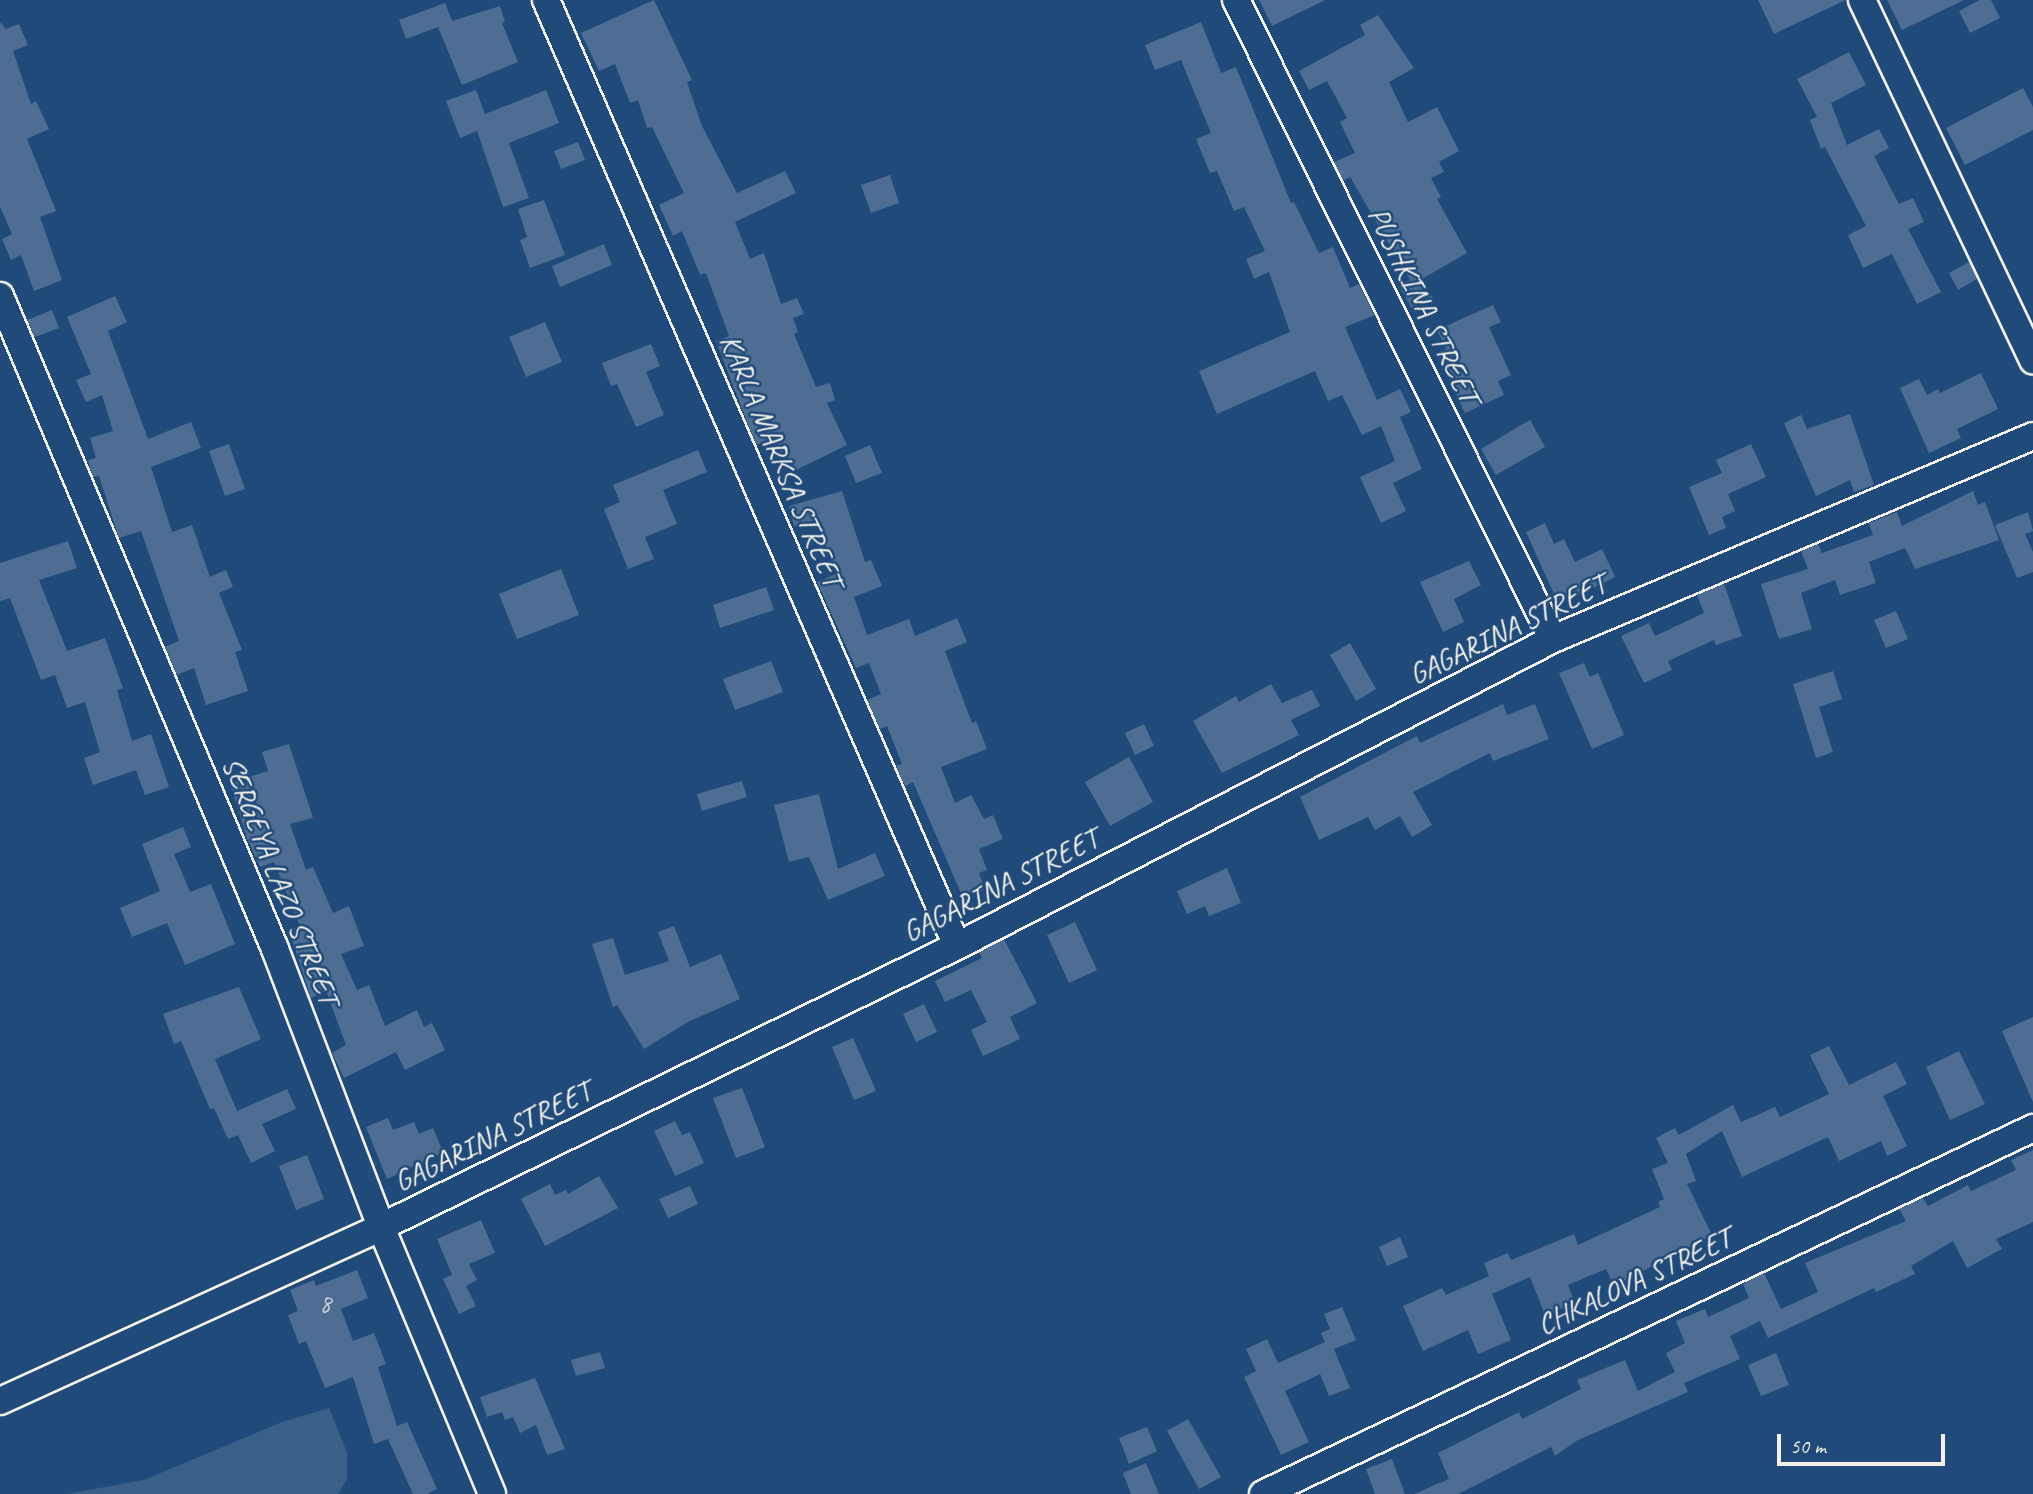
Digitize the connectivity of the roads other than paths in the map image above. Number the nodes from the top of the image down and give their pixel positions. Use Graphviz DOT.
graph roads {
  1 [pos="546,0"];
  2 [pos="1236,0"];
  3 [pos="1862,0"];
  4 [pos="0,296"];
  5 [pos="2033,360"];
  6 [pos="2033,436"];
  7 [pos="1553,639"];
  8 [pos="957,946"];
  9 [pos="2033,1128"];
  10 [pos="381,1227"];
  11 [pos="0,1401"];
  12 [pos="492,1494"];
  13 [pos="1263,1494"];
  1 -- 8 [label="street, KARLA MARKSA STREET"];
  2 -- 7 [label="street, PUSHKINA STREET"];
  3 -- 5 [label="street"];
  4 -- 10 [label="street, SERGEYA LAZO STREET"];
  6 -- 7 [label="street, GAGARINA STREET"];
  7 -- 8 [label="street, GAGARINA STREET"];
  8 -- 10 [label="street, GAGARINA STREET"];
  9 -- 13 [label="street, CHKALOVA STREET"];
  10 -- 11 [label="street, GAGARINA STREET"];
  10 -- 12 [label="street, SERGEYA LAZO STREET"];
}
